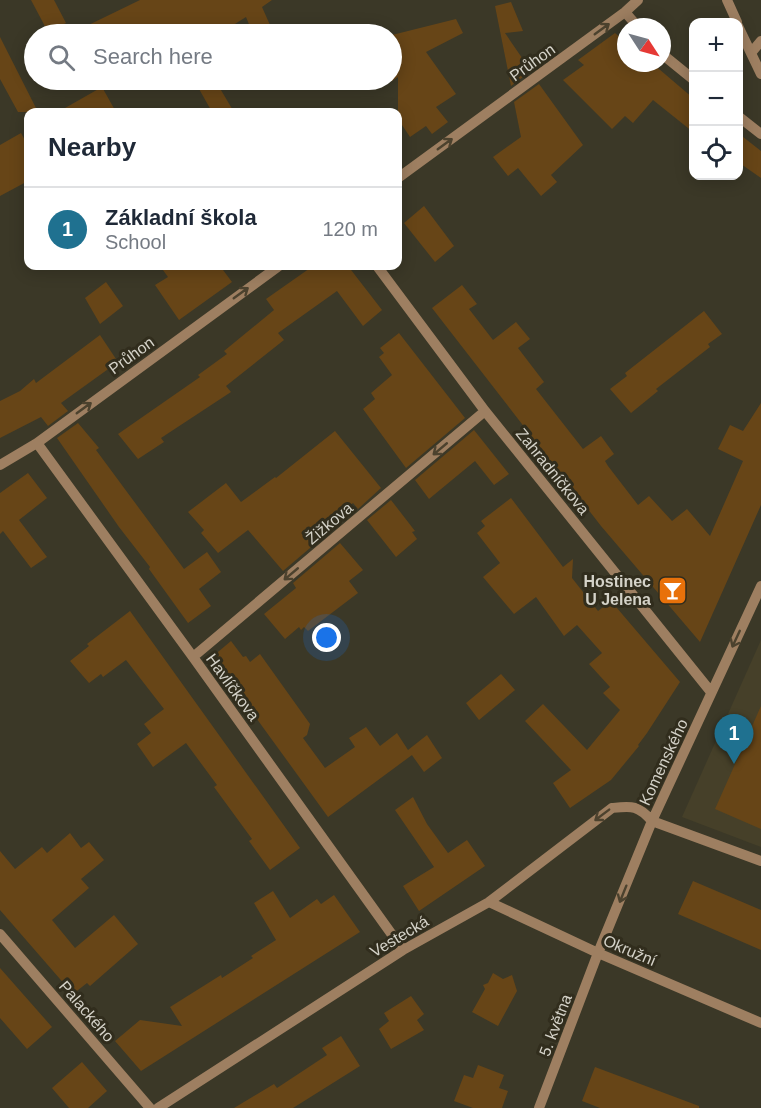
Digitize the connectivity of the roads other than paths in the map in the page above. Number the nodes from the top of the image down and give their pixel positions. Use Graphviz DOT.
graph roads {
  1 [pos="638,0"];
  2 [pos="727,0"];
  3 [pos="626,12"];
  4 [pos="631,18"];
  5 [pos="735,18"];
  6 [pos="743,35"];
  7 [pos="761,41"];
  8 [pos="751,52"];
  9 [pos="671,62"];
  10 [pos="761,74"];
  11 [pos="689,77"];
  12 [pos="743,120"];
  13 [pos="761,134"];
  14 [pos="402,175"];
  15 [pos="274,270"];
  16 [pos="379,270"];
  17 [pos="485,411"];
  18 [pos="37,443"];
  19 [pos="0,465"];
  20 [pos="761,586"];
  21 [pos="193,657"];
  22 [pos="711,692"];
  23 [pos="652,821"];
  24 [pos="761,861"];
  25 [pos="489,902"];
  26 [pos="0,934"];
  27 [pos="402,950"];
  28 [pos="598,953"];
  29 [pos="761,1023"];
  30 [pos="150,1108"];
  31 [pos="158,1108"];
  32 [pos="539,1108"];
  1 -- 3 [label="street, Průhon"];
  2 -- 5 [label="street"];
  3 -- 4 [label="street"];
  14 -- 3 [label="street, Průhon, one-way"];
  6 -- 8 [label="street"];
  7 -- 8 [label="street"];
  8 -- 10 [label="street"];
  9 -- 11 [label="street"];
  12 -- 13 [label="street"];
  18 -- 15 [label="street, Průhon, one-way"];
  16 -- 17 [label="street, Zahradníčkova"];
  17 -- 21 [label="street, Žižkova, one-way"];
  17 -- 22 [label="street, Zahradníčkova"];
  18 -- 19 [label="street, Průhon"];
  18 -- 21 [label="street, Havlíčkova"];
  20 -- 22 [label="street, Komenského, one-way"];
  21 -- 27 [label="street, Havlíčkova"];
  22 -- 23 [label="street, Komenského"];
  23 -- 24 [label="street, Vestecká"];
  23 -- 25 [label="street, Vestecká, one-way"];
  23 -- 28 [label="street, Komenského, one-way"];
  25 -- 27 [label="street, Vestecká"];
  25 -- 28 [label="street, Okružní"];
  26 -- 30 [label="street, Palackého"];
  27 -- 31 [label="street, Vestecká"];
  28 -- 29 [label="street, Okružní"];
  28 -- 32 [label="street, 5. května"];
}
